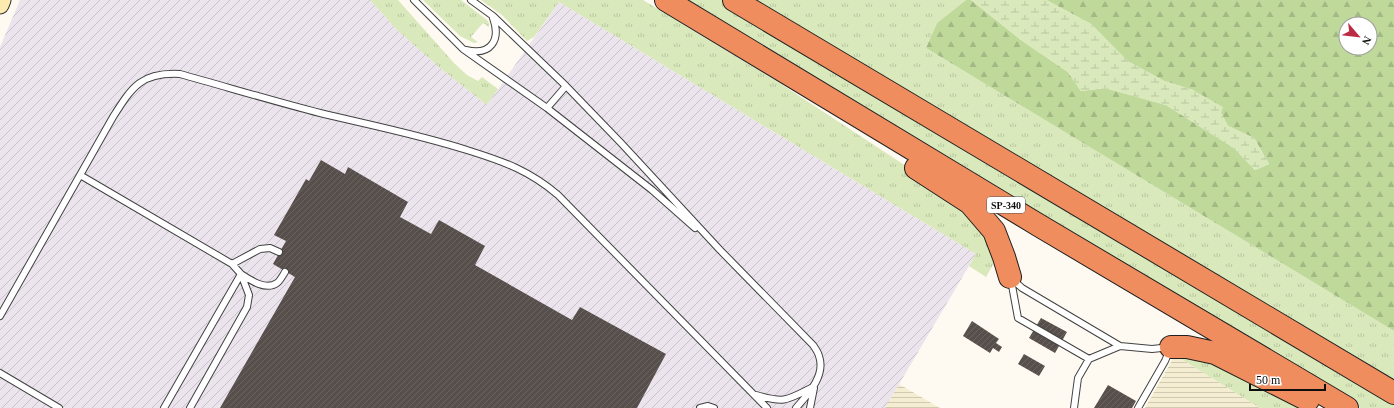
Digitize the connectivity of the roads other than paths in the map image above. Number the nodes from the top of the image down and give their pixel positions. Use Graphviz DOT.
graph roads {
  1 [pos="2,0"];
  2 [pos="414,0"];
  3 [pos="471,0"];
  4 [pos="655,0"];
  5 [pos="666,0"];
  6 [pos="734,0"];
  7 [pos="0,5"];
  8 [pos="493,16"];
  9 [pos="463,49"];
  10 [pos="566,86"];
  11 [pos="547,108"];
  12 [pos="80,175"];
  13 [pos="720,250"];
  14 [pos="279,252"];
  15 [pos="232,264"];
  16 [pos="285,272"];
  17 [pos="241,274"];
  18 [pos="1010,277"];
  19 [pos="0,316"];
  20 [pos="1120,346"];
  21 [pos="1171,347"];
  22 [pos="1089,359"];
  23 [pos="0,373"];
  24 [pos="814,386"];
  25 [pos="1394,393"];
  26 [pos="755,395"];
  27 [pos="59,408"];
  28 [pos="164,408"];
  29 [pos="190,408"];
  30 [pos="700,408"];
  31 [pos="714,408"];
  32 [pos="767,408"];
  33 [pos="796,408"];
  34 [pos="810,408"];
  35 [pos="1074,408"];
  36 [pos="1138,408"];
  37 [pos="1322,408"];
  38 [pos="1347,408"];
  1 -- 7 [label="street"];
  2 -- 9 [label="lane"];
  3 -- 8 [label="lane"];
  4 -- 18 [label="highway"];
  5 -- 38 [label="highway, SP-340"];
  6 -- 25 [label="highway"];
  8 -- 9 [label="lane"];
  8 -- 10 [label="lane"];
  9 -- 11 [label="lane"];
  10 -- 11 [label="lane"];
  10 -- 13 [label="lane"];
  11 -- 13 [label="lane"];
  12 -- 15 [label="lane"];
  12 -- 19 [label="lane"];
  12 -- 26 [label="lane"];
  13 -- 24 [label="lane"];
  14 -- 15 [label="lane"];
  15 -- 17 [label="lane"];
  16 -- 17 [label="lane"];
  17 -- 28 [label="lane"];
  17 -- 29 [label="lane"];
  18 -- 20 [label="lane"];
  18 -- 22 [label="lane"];
  20 -- 21 [label="lane"];
  20 -- 22 [label="lane"];
  21 -- 36 [label="lane"];
  21 -- 37 [label="highway"];
  22 -- 35 [label="lane"];
  23 -- 27 [label="lane"];
  24 -- 26 [label="lane"];
  24 -- 33 [label="lane"];
  24 -- 34 [label="lane"];
  26 -- 32 [label="lane"];
  30 -- 31 [label="lane"];
}
